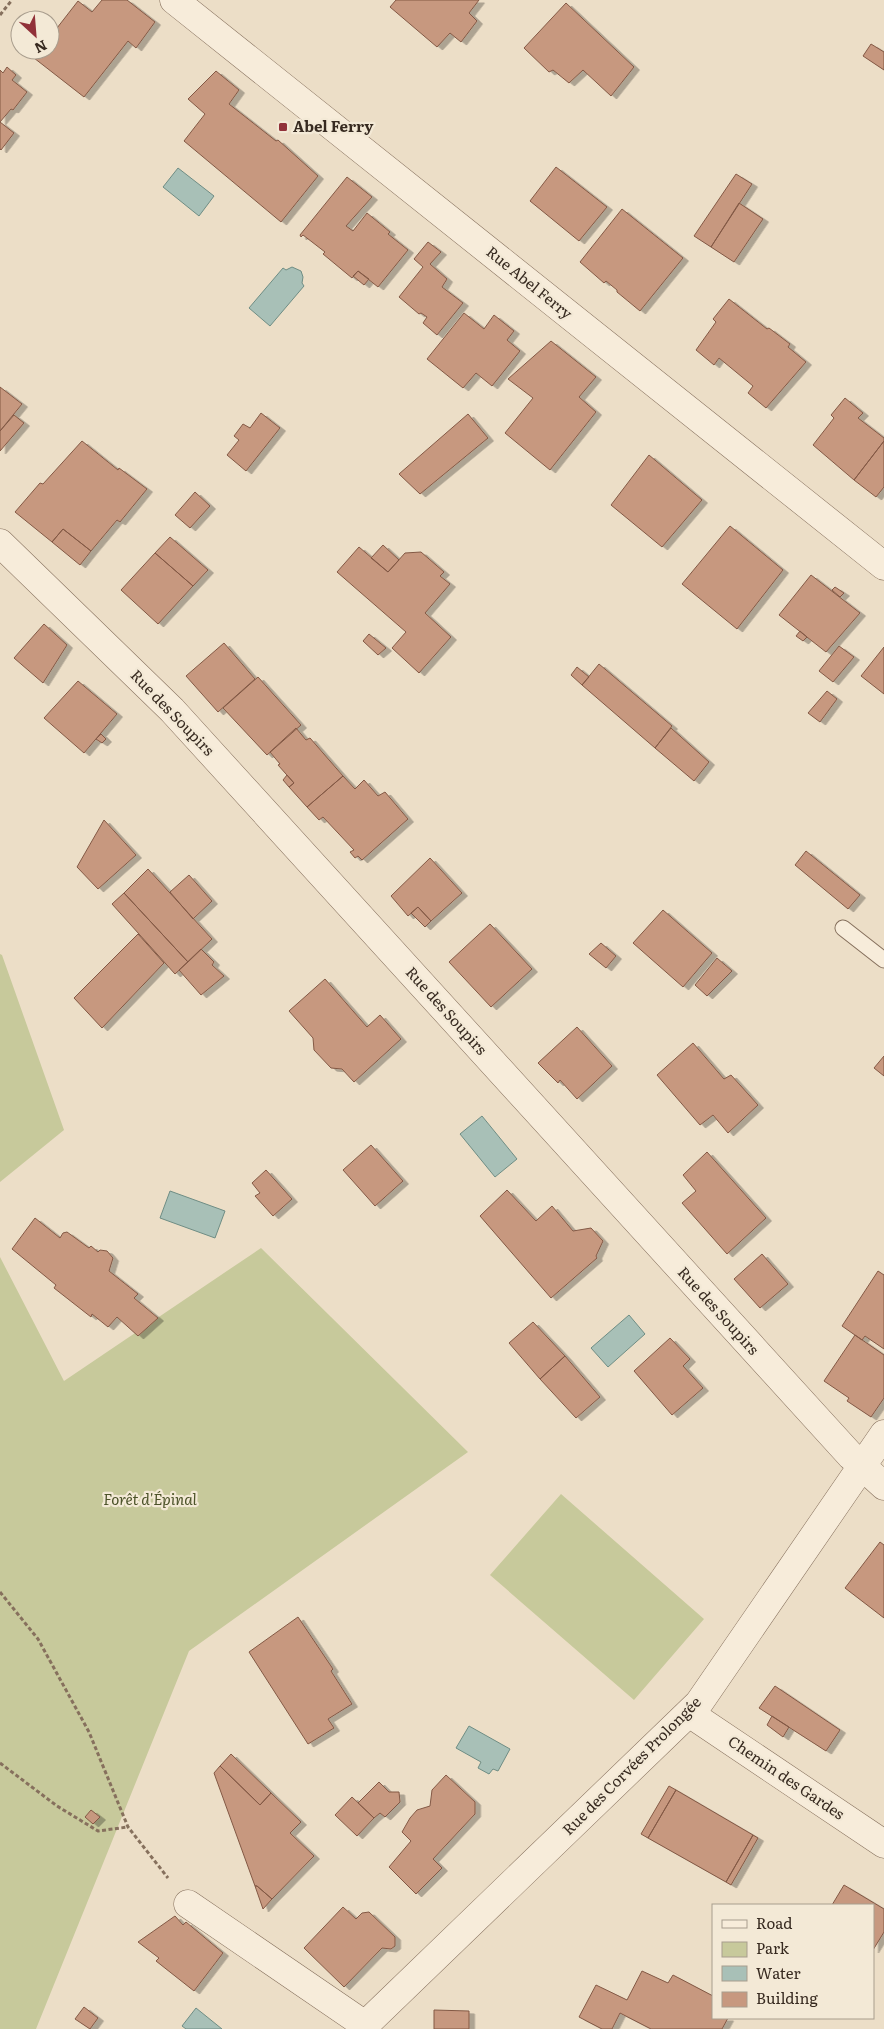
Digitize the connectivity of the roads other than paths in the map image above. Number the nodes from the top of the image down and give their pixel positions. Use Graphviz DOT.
graph roads {
  1 [pos="174,0"];
  2 [pos="0,543"];
  3 [pos="884,566"];
  4 [pos="843,928"];
  5 [pos="884,960"];
  6 [pos="884,1434"];
  7 [pos="861,1467"];
  8 [pos="884,1486"];
  9 [pos="689,1713"];
  10 [pos="884,1844"];
  11 [pos="188,1904"];
  12 [pos="366,2028"];
  1 -- 3 [label="street, Rue Abel Ferry"];
  2 -- 7 [label="street, Rue des Soupirs"];
  4 -- 5 [label="lane"];
  6 -- 7 [label="street, Rue des Corvées Prolongée"];
  7 -- 8 [label="street, Rue des Soupirs"];
  7 -- 9 [label="street, Rue des Corvées Prolongée"];
  9 -- 10 [label="street, Chemin des Gardes"];
  9 -- 12 [label="street, Rue des Corvées Prolongée"];
  11 -- 12 [label="street"];
}
